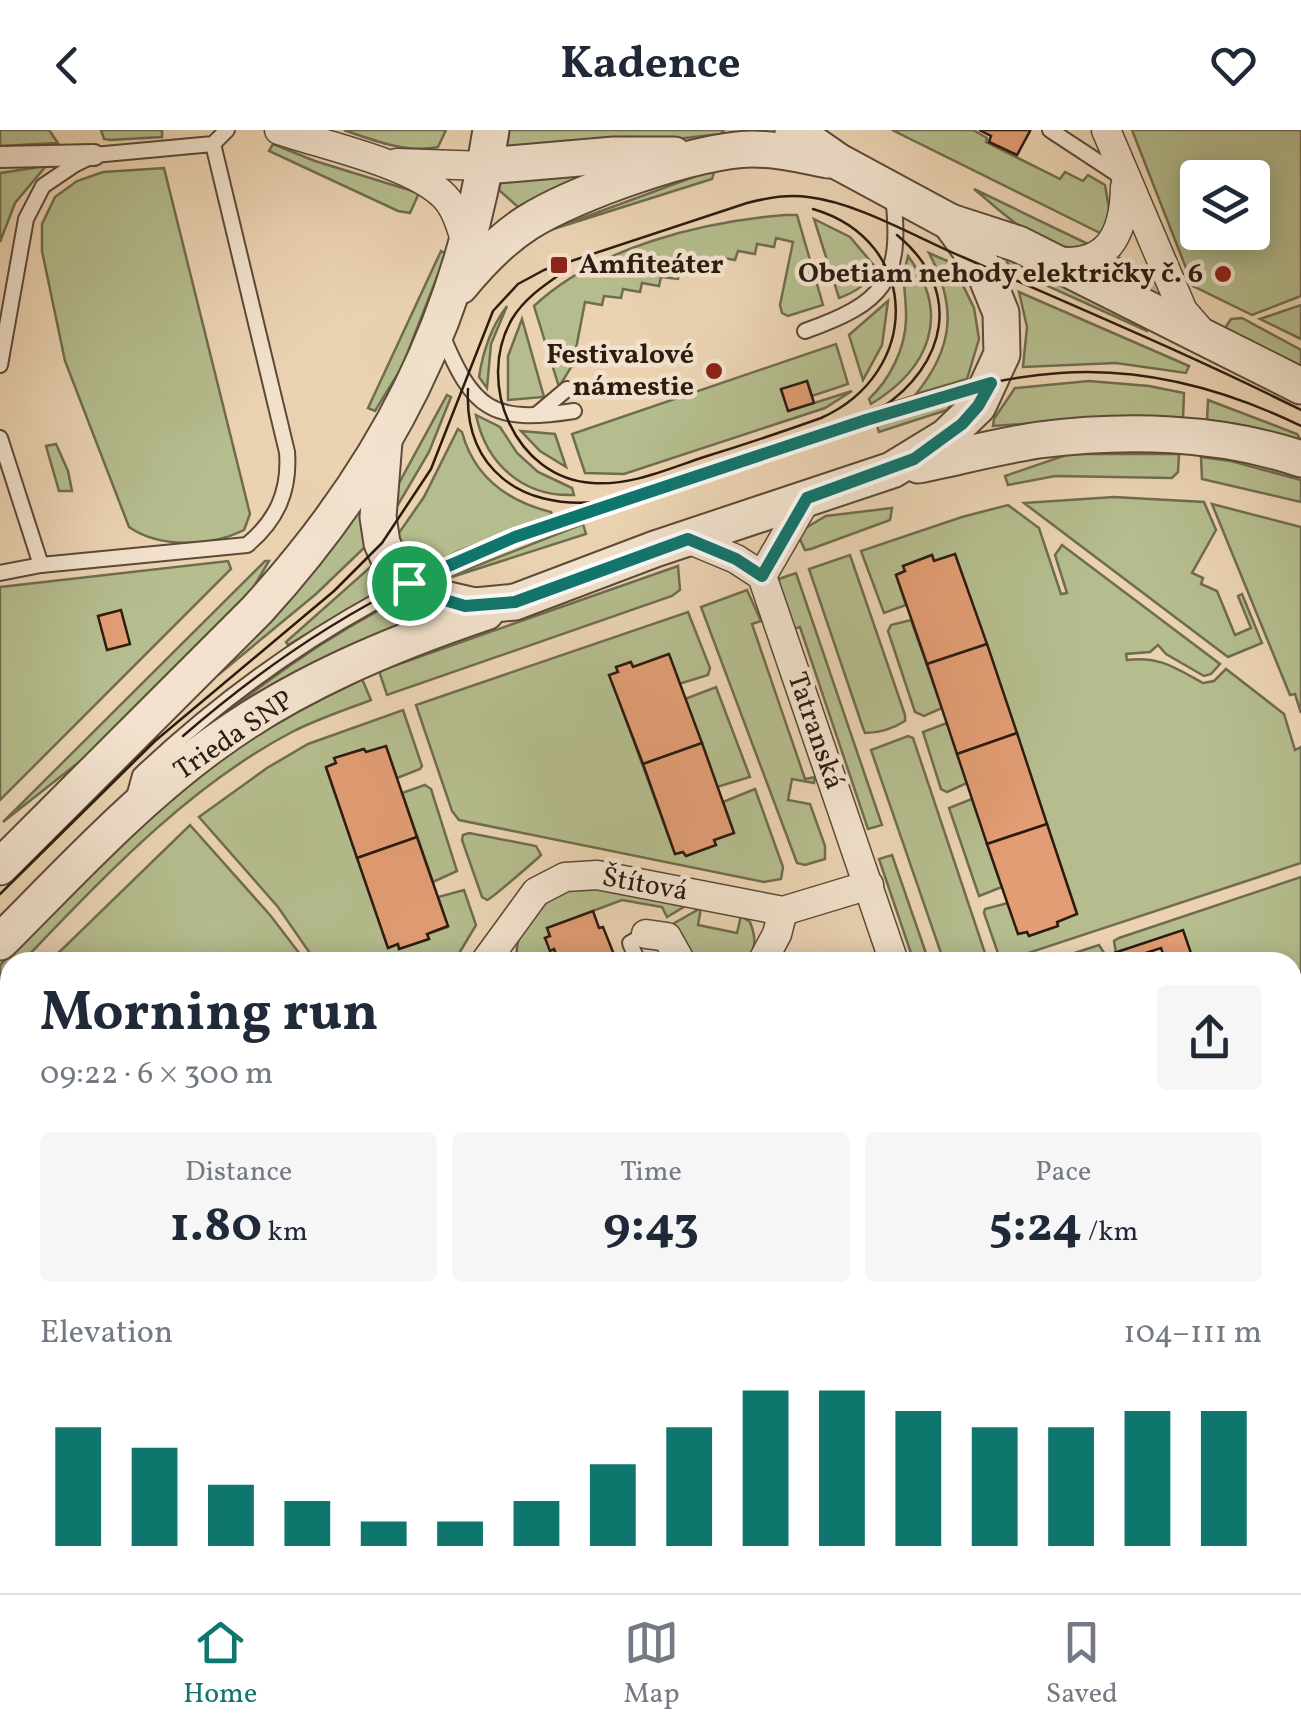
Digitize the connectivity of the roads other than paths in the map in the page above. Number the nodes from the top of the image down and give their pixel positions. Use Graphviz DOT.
graph roads {
  1 [pos="227,130"];
  2 [pos="278,130"];
  3 [pos="492,130"];
  4 [pos="793,130"];
  5 [pos="1050,130"];
  6 [pos="1106,130"];
  7 [pos="213,144"];
  8 [pos="94,155"];
  9 [pos="701,155"];
  10 [pos="0,157"];
  11 [pos="72,157"];
  12 [pos="378,162"];
  13 [pos="839,162"];
  14 [pos="486,166"];
  15 [pos="0,168"];
  16 [pos="1126,180"];
  17 [pos="892,191"];
  18 [pos="950,222"];
  19 [pos="467,248"];
  20 [pos="1053,261"];
  21 [pos="453,296"];
  22 [pos="439,329"];
  23 [pos="805,331"];
  24 [pos="1212,341"];
  25 [pos="0,365"];
  26 [pos="991,383"];
  27 [pos="1301,386"];
  28 [pos="567,390"];
  29 [pos="574,411"];
  30 [pos="535,416"];
  31 [pos="0,438"];
  32 [pos="384,441"];
  33 [pos="1301,459"];
  34 [pos="892,470"];
  35 [pos="807,498"];
  36 [pos="688,539"];
  37 [pos="42,565"];
  38 [pos="0,573"];
  39 [pos="762,576"];
  40 [pos="409,583"];
  41 [pos="515,602"];
  42 [pos="130,812"];
  43 [pos="0,867"];
  44 [pos="869,885"];
  45 [pos="783,911"];
  46 [pos="646,934"];
  47 [pos="0,942"];
  48 [pos="498,952"];
  49 [pos="634,952"];
  50 [pos="675,952"];
  51 [pos="767,952"];
  52 [pos="891,952"];
  1 -- 7 [label="lane"];
  2 -- 12 [label="street"];
  3 -- 14 [label="street"];
  4 -- 13 [label="street"];
  5 -- 16 [label="lane"];
  6 -- 16 [label="street"];
  7 -- 8 [label="lane"];
  7 -- 37 [label="lane"];
  8 -- 11 [label="street"];
  8 -- 25 [label="lane"];
  9 -- 13 [label="street"];
  9 -- 14 [label="street"];
  9 -- 21 [label="street"];
  10 -- 11 [label="street"];
  11 -- 15 [label="street"];
  12 -- 14 [label="street"];
  12 -- 19 [label="street"];
  13 -- 17 [label="street"];
  14 -- 19 [label="street"];
  16 -- 20 [label="street"];
  16 -- 24 [label="street"];
  17 -- 18 [label="street"];
  17 -- 23 [label="lane"];
  18 -- 20 [label="street"];
  18 -- 26 [label="street"];
  19 -- 21 [label="street"];
  20 -- 24 [label="street"];
  21 -- 22 [label="street"];
  22 -- 30 [label="lane"];
  22 -- 32 [label="street"];
  24 -- 27 [label="street"];
  26 -- 34 [label="street"];
  26 -- 40 [label="lane"];
  28 -- 30 [label="lane"];
  29 -- 30 [label="lane"];
  31 -- 37 [label="lane"];
  32 -- 40 [label="street"];
  32 -- 43 [label="street"];
  33 -- 34 [label="street"];
  34 -- 35 [label="street"];
  35 -- 36 [label="street"];
  35 -- 39 [label="street"];
  36 -- 39 [label="street"];
  36 -- 41 [label="street"];
  37 -- 38 [label="lane"];
  39 -- 44 [label="street, Tatranská"];
  40 -- 41 [label="street"];
  40 -- 42 [label="lane"];
  41 -- 42 [label="street, Trieda SNP"];
  42 -- 47 [label="street, Trieda SNP"];
  44 -- 45 [label="street"];
  44 -- 52 [label="street, Tatranská"];
  45 -- 48 [label="street, Štítová"];
  45 -- 51 [label="street"];
  46 -- 49 [label="lane"];
  46 -- 50 [label="street"];
}
